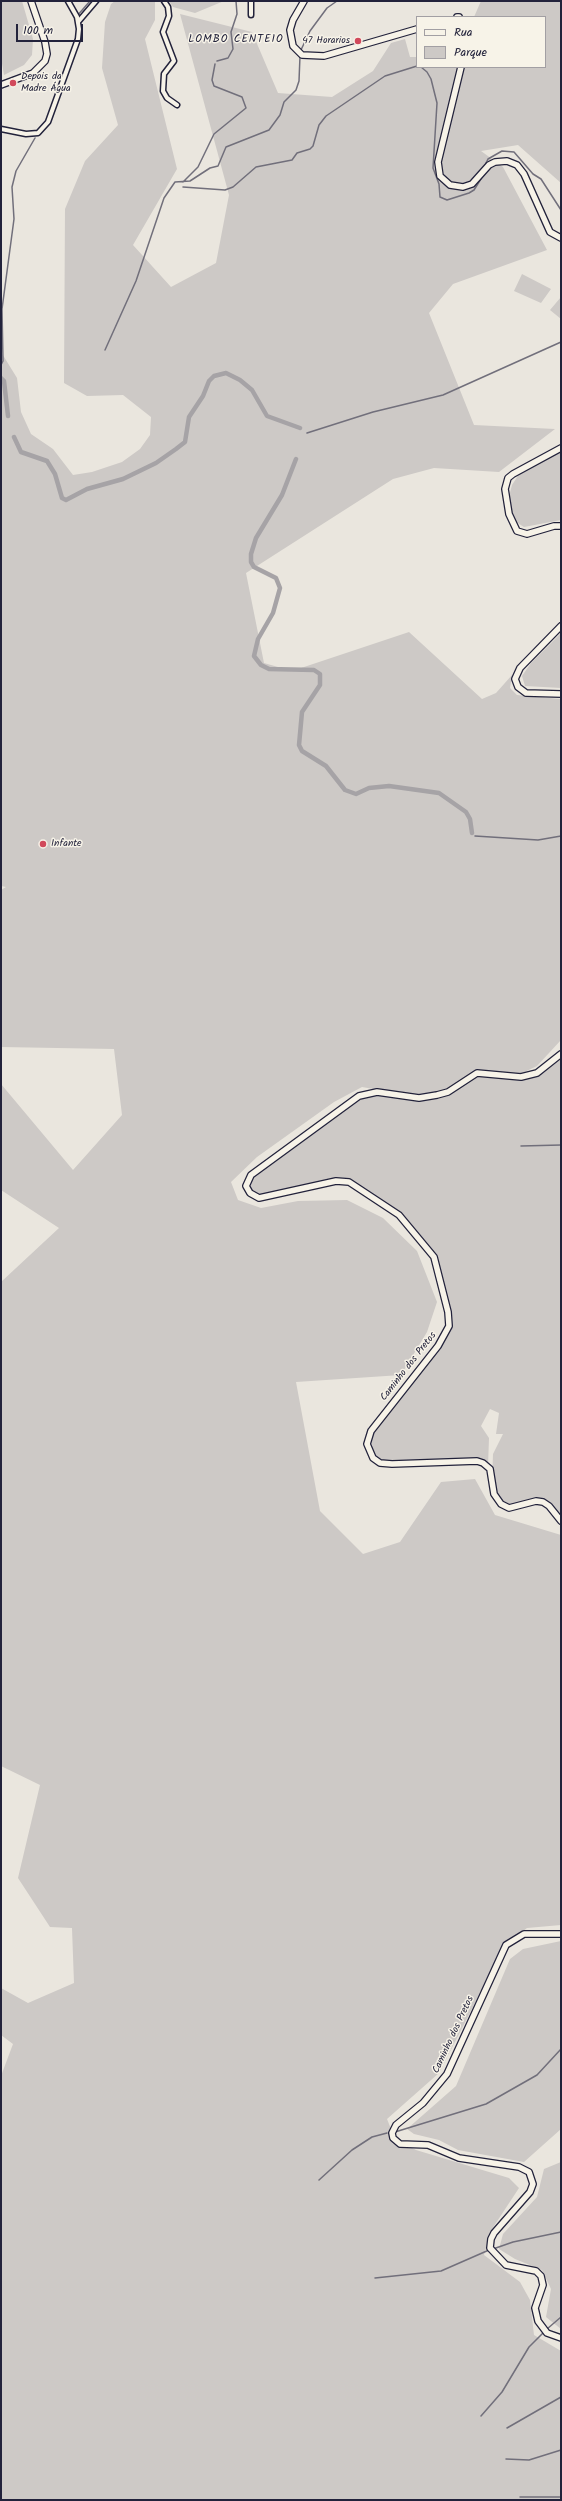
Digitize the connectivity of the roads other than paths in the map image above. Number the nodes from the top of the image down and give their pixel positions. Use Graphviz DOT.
graph roads {
  1 [pos="31,1"];
  2 [pos="68,1"];
  3 [pos="96,1"];
  4 [pos="164,1"];
  5 [pos="252,1"];
  6 [pos="304,1"];
  7 [pos="251,15"];
  8 [pos="78,22"];
  9 [pos="416,28"];
  10 [pos="461,68"];
  11 [pos="1,85"];
  12 [pos="177,105"];
  13 [pos="1,129"];
  14 [pos="561,238"];
  15 [pos="561,448"];
  16 [pos="561,526"];
  17 [pos="561,626"];
  18 [pos="561,694"];
  19 [pos="561,1054"];
  20 [pos="561,1521"];
  21 [pos="561,1934"];
  22 [pos="561,2338"];
  1 -- 11 [label="main road"];
  2 -- 8 [label="street"];
  3 -- 8 [label="street"];
  4 -- 12 [label="street"];
  5 -- 7 [label="street"];
  6 -- 9 [label="main road"];
  8 -- 13 [label="street"];
  10 -- 14 [label="main road"];
  15 -- 16 [label="main road"];
  17 -- 18 [label="main road"];
  19 -- 20 [label="main road, Caminho dos Pretos"];
  21 -- 22 [label="main road, Caminho dos Pretos"];
}
